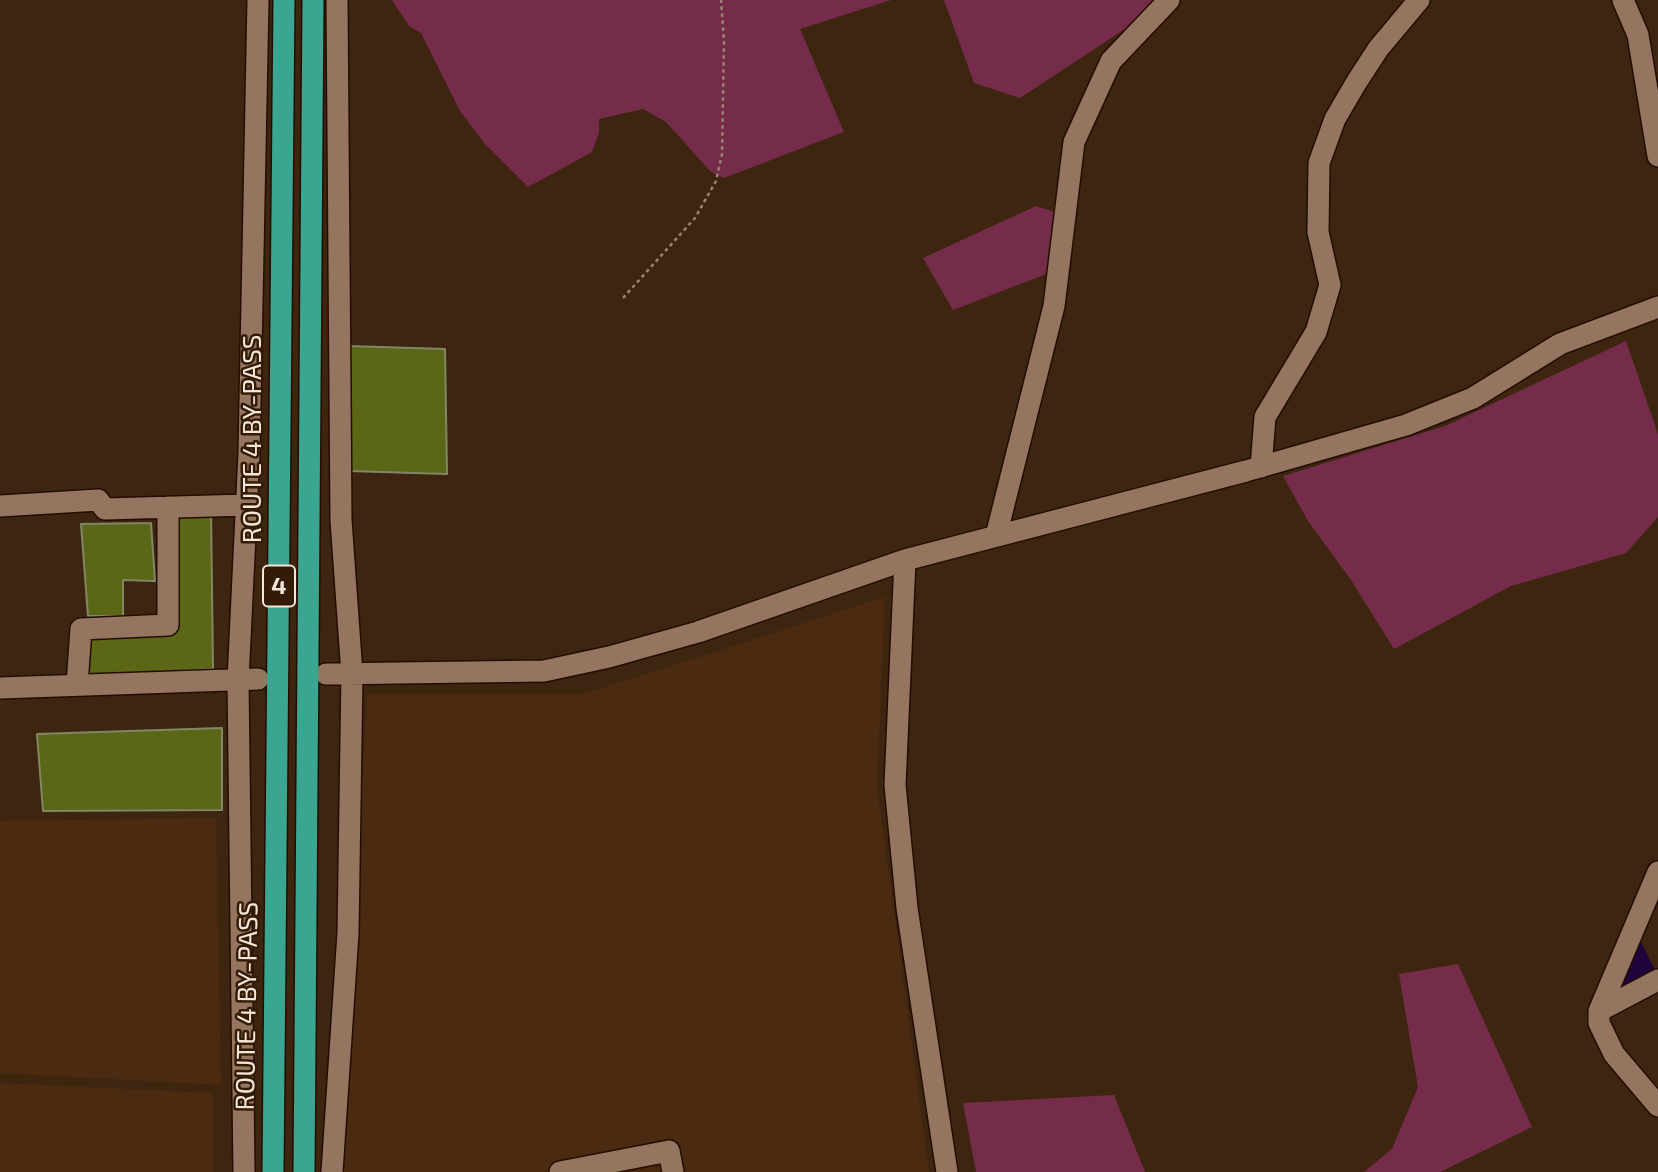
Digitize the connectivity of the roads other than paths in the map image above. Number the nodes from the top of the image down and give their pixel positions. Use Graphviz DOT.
graph roads {
  1 [pos="258,0"];
  2 [pos="284,0"];
  3 [pos="313,0"];
  4 [pos="337,0"];
  5 [pos="1169,0"];
  6 [pos="1419,0"];
  7 [pos="1623,0"];
  8 [pos="312,36"];
  9 [pos="337,37"];
  10 [pos="1658,156"];
  11 [pos="312,187"];
  12 [pos="337,187"];
  13 [pos="1658,307"];
  14 [pos="1261,467"];
  15 [pos="247,505"];
  16 [pos="0,506"];
  17 [pos="168,507"];
  18 [pos="996,536"];
  19 [pos="905,560"];
  20 [pos="326,674"];
  21 [pos="352,674"];
  22 [pos="248,679"];
  23 [pos="77,685"];
  24 [pos="0,688"];
  25 [pos="1658,872"];
  26 [pos="1651,902"];
  27 [pos="1658,980"];
  28 [pos="1599,1011"];
  29 [pos="1657,1104"];
  30 [pos="244,1172"];
  31 [pos="273,1172"];
  32 [pos="304,1172"];
  33 [pos="332,1172"];
  34 [pos="560,1172"];
  35 [pos="673,1172"];
  36 [pos="947,1172"];
  1 -- 15 [label="street"];
  2 -- 31 [label="highway, ROUTE 4 BY-PASS / 4"];
  3 -- 8 [label="highway, 4"];
  4 -- 9 [label="street"];
  5 -- 18 [label="street"];
  6 -- 14 [label="street"];
  7 -- 10 [label="street"];
  8 -- 9 [label="street"];
  8 -- 11 [label="highway, 4"];
  9 -- 12 [label="street"];
  11 -- 12 [label="street"];
  11 -- 32 [label="highway, 4"];
  12 -- 21 [label="street"];
  13 -- 14 [label="street"];
  14 -- 18 [label="street"];
  15 -- 17 [label="street"];
  15 -- 22 [label="street"];
  16 -- 17 [label="street"];
  17 -- 23 [label="street"];
  18 -- 19 [label="street"];
  19 -- 21 [label="street"];
  19 -- 36 [label="street"];
  20 -- 21 [label="street"];
  21 -- 33 [label="street"];
  22 -- 23 [label="street"];
  22 -- 30 [label="street"];
  23 -- 24 [label="street"];
  25 -- 26 [label="street"];
  26 -- 28 [label="street"];
  27 -- 28 [label="street"];
  28 -- 29 [label="street"];
  34 -- 35 [label="street"];
}
